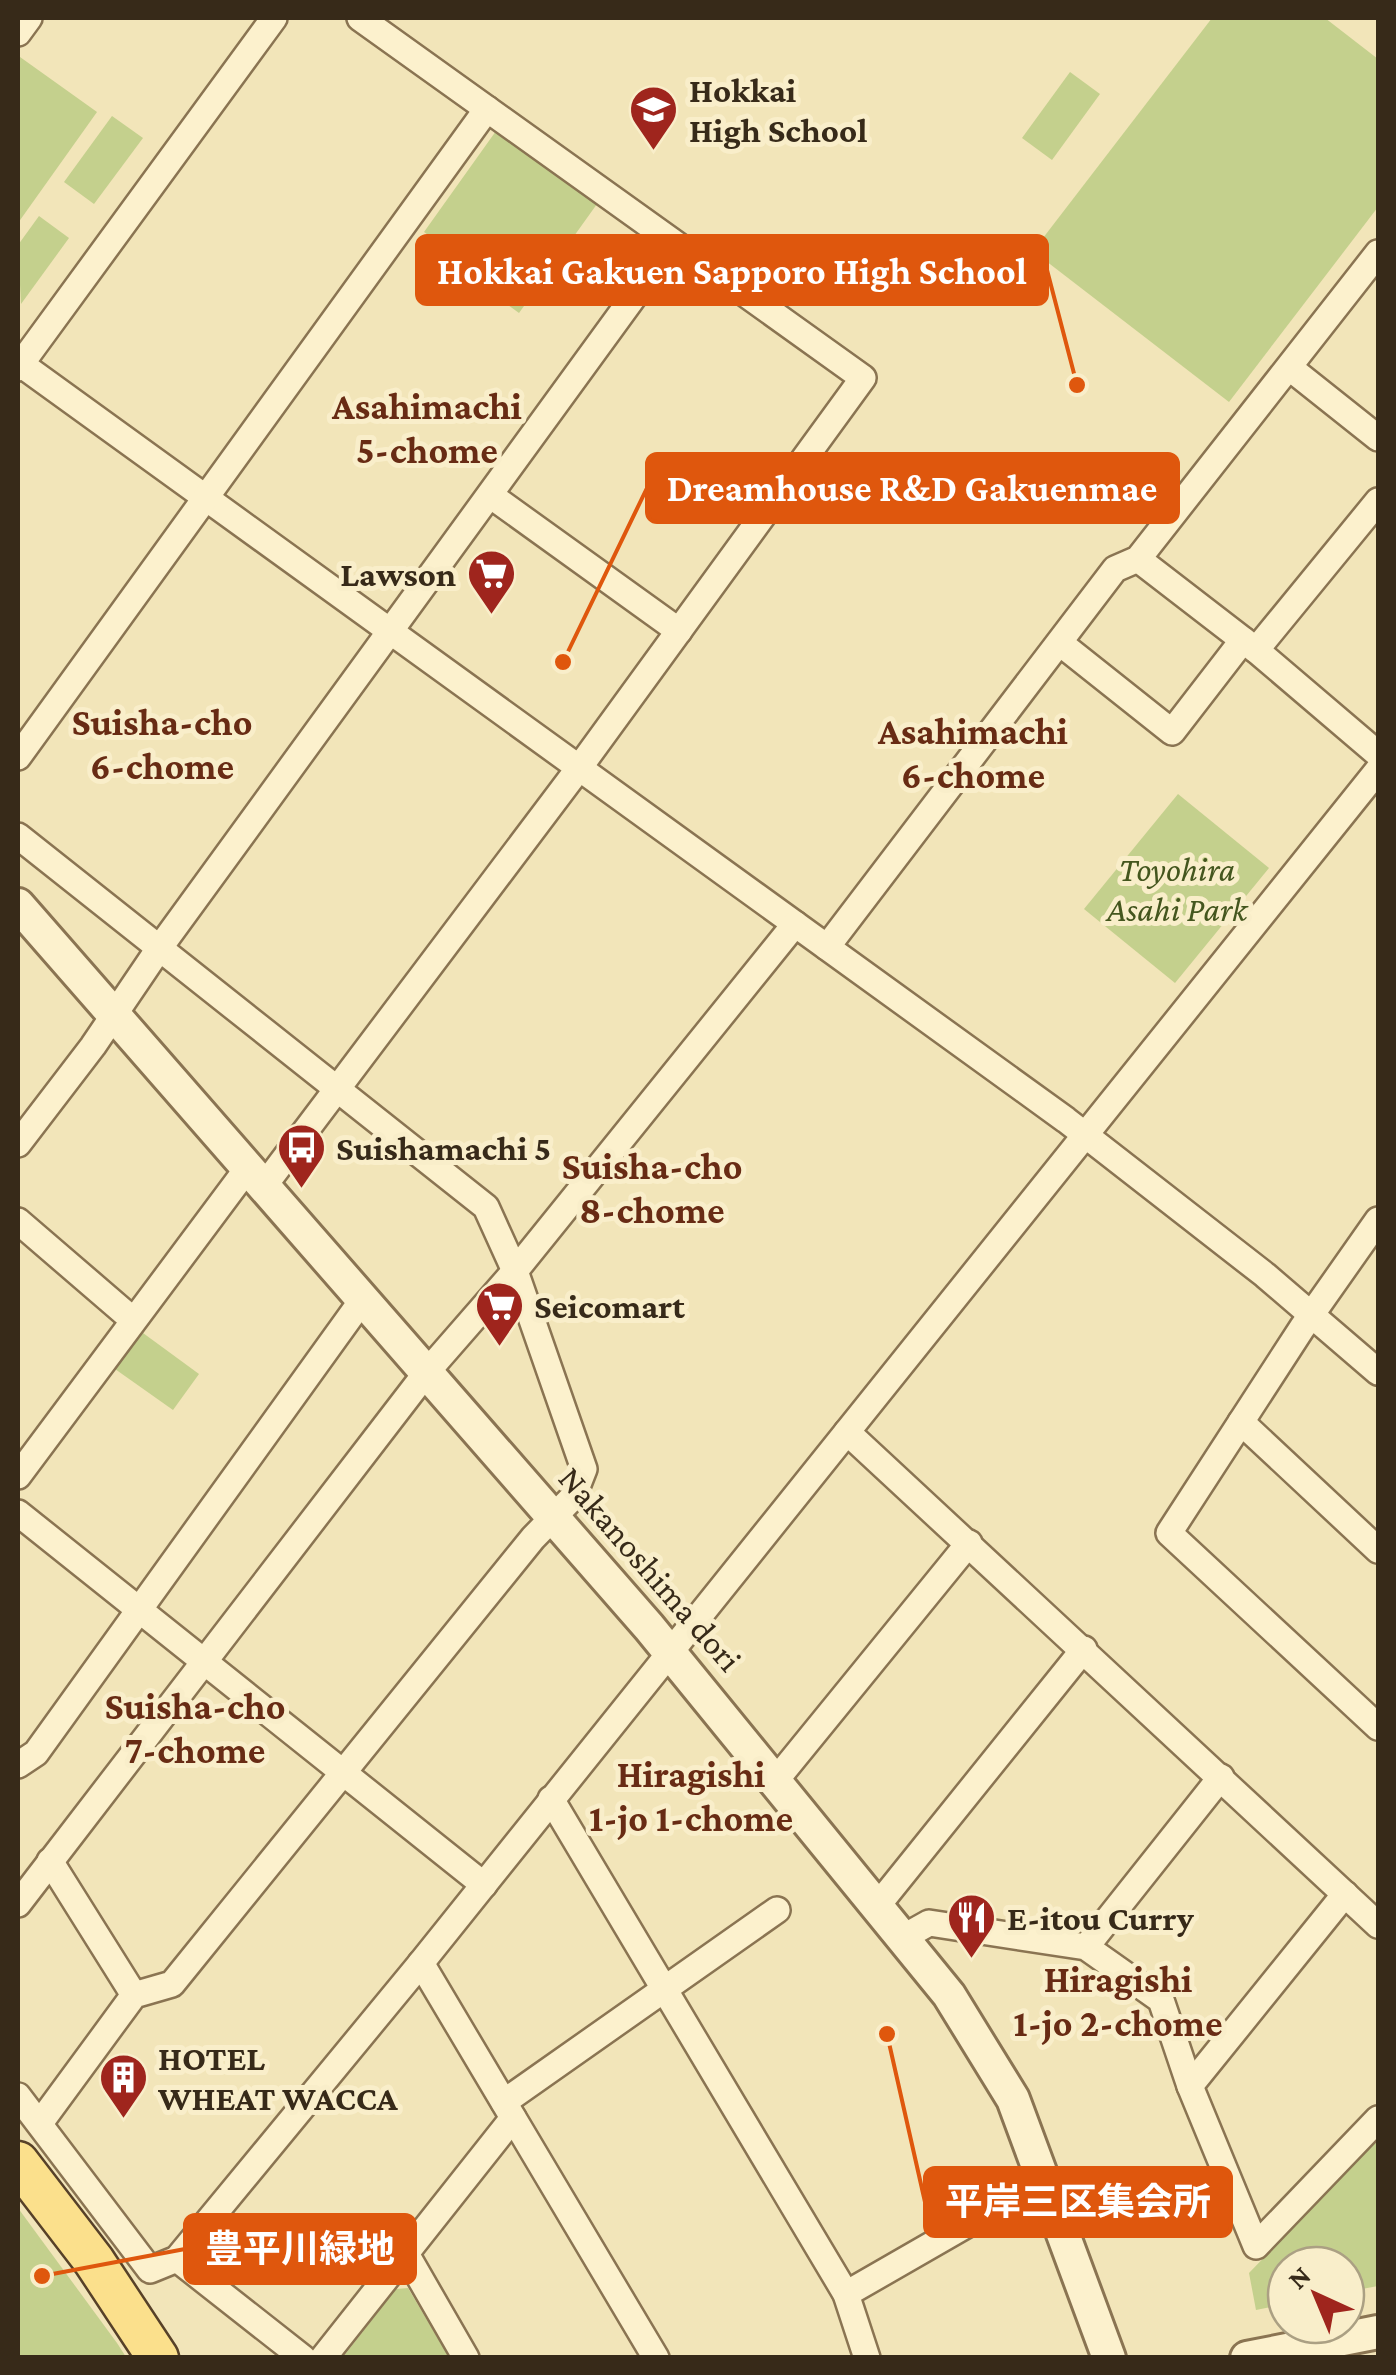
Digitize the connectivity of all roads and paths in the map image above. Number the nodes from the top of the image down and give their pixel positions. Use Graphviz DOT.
graph roads {
  1 [pos="28,18"];
  2 [pos="274,18"];
  3 [pos="360,18"];
  4 [pos="18,33"];
  5 [pos="487,109"];
  6 [pos="672,244"];
  7 [pos="1378,255"];
  8 [pos="18,365"];
  9 [pos="1290,368"];
  10 [pos="1378,438"];
  11 [pos="490,495"];
  12 [pos="206,498"];
  13 [pos="1378,501"];
  14 [pos="1138,559"];
  15 [pos="679,630"];
  16 [pos="391,632"];
  17 [pos="1060,643"];
  18 [pos="1250,645"];
  19 [pos="18,757"];
  20 [pos="580,768"];
  21 [pos="1377,770"];
  22 [pos="18,836"];
  23 [pos="18,905"];
  24 [pos="795,924"];
  25 [pos="827,947"];
  26 [pos="158,950"];
  27 [pos="114,1012"];
  28 [pos="337,1092"];
  29 [pos="1084,1134"];
  30 [pos="18,1144"];
  31 [pos="256,1177"];
  32 [pos="1378,1220"];
  33 [pos="18,1221"];
  34 [pos="515,1271"];
  35 [pos="363,1299"];
  36 [pos="1311,1314"];
  37 [pos="133,1320"];
  38 [pos="1378,1372"];
  39 [pos="426,1374"];
  40 [pos="1240,1422"];
  41 [pos="846,1432"];
  42 [pos="18,1476"];
  43 [pos="18,1513"];
  44 [pos="552,1517"];
  45 [pos="969,1543"];
  46 [pos="1378,1550"];
  47 [pos="140,1608"];
  48 [pos="1084,1650"];
  49 [pos="669,1651"];
  50 [pos="204,1659"];
  51 [pos="1378,1727"];
  52 [pos="18,1765"];
  53 [pos="344,1772"];
  54 [pos="1220,1777"];
  55 [pos="776,1780"];
  56 [pos="552,1800"];
  57 [pos="50,1861"];
  58 [pos="484,1884"];
  59 [pos="1346,1894"];
  60 [pos="18,1904"];
  61 [pos="878,1906"];
  62 [pos="777,1910"];
  63 [pos="1378,1925"];
  64 [pos="904,1937"];
  65 [pos="1086,1947"];
  66 [pos="421,1964"];
  67 [pos="664,1989"];
  68 [pos="134,1994"];
  69 [pos="1190,2086"];
  70 [pos="18,2096"];
  71 [pos="509,2110"];
  72 [pos="1378,2119"];
  73 [pos="40,2124"];
  74 [pos="18,2162"];
  75 [pos="1046,2180"];
  76 [pos="405,2252"];
  77 [pos="177,2259"];
  78 [pos="846,2294"];
  79 [pos="1378,2332"];
  80 [pos="158,2358"];
  81 [pos="303,2358"];
  82 [pos="324,2358"];
  83 [pos="466,2358"];
  84 [pos="656,2358"];
  85 [pos="868,2358"];
  86 [pos="1109,2358"];
  87 [pos="1248,2358"];
  1 -- 4 [label="street"];
  2 -- 8 [label="street"];
  3 -- 5 [label="street"];
  5 -- 6 [label="street"];
  5 -- 12 [label="street"];
  6 -- 11 [label="street"];
  6 -- 15 [label="street"];
  7 -- 9 [label="street"];
  8 -- 12 [label="street"];
  9 -- 10 [label="street"];
  9 -- 14 [label="street"];
  11 -- 15 [label="street"];
  11 -- 16 [label="street"];
  12 -- 16 [label="street"];
  12 -- 19 [label="street"];
  13 -- 18 [label="street"];
  14 -- 17 [label="street"];
  14 -- 18 [label="street"];
  15 -- 20 [label="street"];
  16 -- 20 [label="street"];
  16 -- 26 [label="street"];
  17 -- 18 [label="street"];
  17 -- 25 [label="street"];
  18 -- 21 [label="street"];
  20 -- 24 [label="street"];
  20 -- 28 [label="street"];
  21 -- 29 [label="street"];
  22 -- 26 [label="street"];
  23 -- 27 [label="street, Nakanoshima dori"];
  24 -- 25 [label="street"];
  24 -- 34 [label="street"];
  25 -- 29 [label="street"];
  26 -- 27 [label="street"];
  26 -- 28 [label="street"];
  27 -- 30 [label="street"];
  27 -- 31 [label="street, Nakanoshima dori"];
  28 -- 31 [label="street"];
  28 -- 34 [label="street"];
  29 -- 36 [label="street"];
  29 -- 41 [label="street"];
  31 -- 35 [label="street, Nakanoshima dori"];
  31 -- 37 [label="street"];
  32 -- 36 [label="street"];
  33 -- 37 [label="street"];
  34 -- 39 [label="street"];
  34 -- 44 [label="street"];
  35 -- 39 [label="street, Nakanoshima dori"];
  35 -- 47 [label="street"];
  36 -- 38 [label="street"];
  36 -- 40 [label="street"];
  37 -- 42 [label="street"];
  39 -- 44 [label="street, Nakanoshima dori"];
  39 -- 50 [label="street"];
  40 -- 46 [label="street"];
  40 -- 51 [label="street"];
  41 -- 45 [label="street"];
  41 -- 49 [label="street"];
  43 -- 47 [label="street"];
  44 -- 49 [label="street, Nakanoshima dori"];
  44 -- 53 [label="street"];
  45 -- 48 [label="street"];
  45 -- 55 [label="street"];
  47 -- 50 [label="street"];
  47 -- 52 [label="street"];
  48 -- 54 [label="street"];
  48 -- 61 [label="street"];
  49 -- 55 [label="street, Nakanoshima dori"];
  49 -- 56 [label="street"];
  50 -- 53 [label="street"];
  50 -- 57 [label="street"];
  53 -- 58 [label="street"];
  53 -- 68 [label="street"];
  54 -- 59 [label="street"];
  54 -- 65 [label="street"];
  55 -- 61 [label="street, Nakanoshima dori"];
  56 -- 58 [label="street"];
  56 -- 67 [label="street"];
  57 -- 60 [label="street"];
  57 -- 68 [label="street"];
  58 -- 66 [label="street"];
  59 -- 63 [label="street"];
  59 -- 69 [label="street"];
  61 -- 64 [label="street, Nakanoshima dori"];
  62 -- 67 [label="street"];
  64 -- 65 [label="street"];
  64 -- 75 [label="street, Nakanoshima dori"];
  65 -- 69 [label="street"];
  66 -- 71 [label="street"];
  66 -- 77 [label="street"];
  67 -- 71 [label="street"];
  67 -- 78 [label="street"];
  68 -- 73 [label="street"];
  69 -- 72 [label="street"];
  70 -- 73 [label="street"];
  71 -- 76 [label="street"];
  71 -- 84 [label="street"];
  73 -- 77 [label="street"];
  74 -- 80 [label="main road"];
  75 -- 78 [label="street"];
  75 -- 86 [label="street, Nakanoshima dori"];
  76 -- 82 [label="street"];
  76 -- 83 [label="street"];
  77 -- 81 [label="street"];
  78 -- 85 [label="street"];
  79 -- 87 [label="street"];
}
